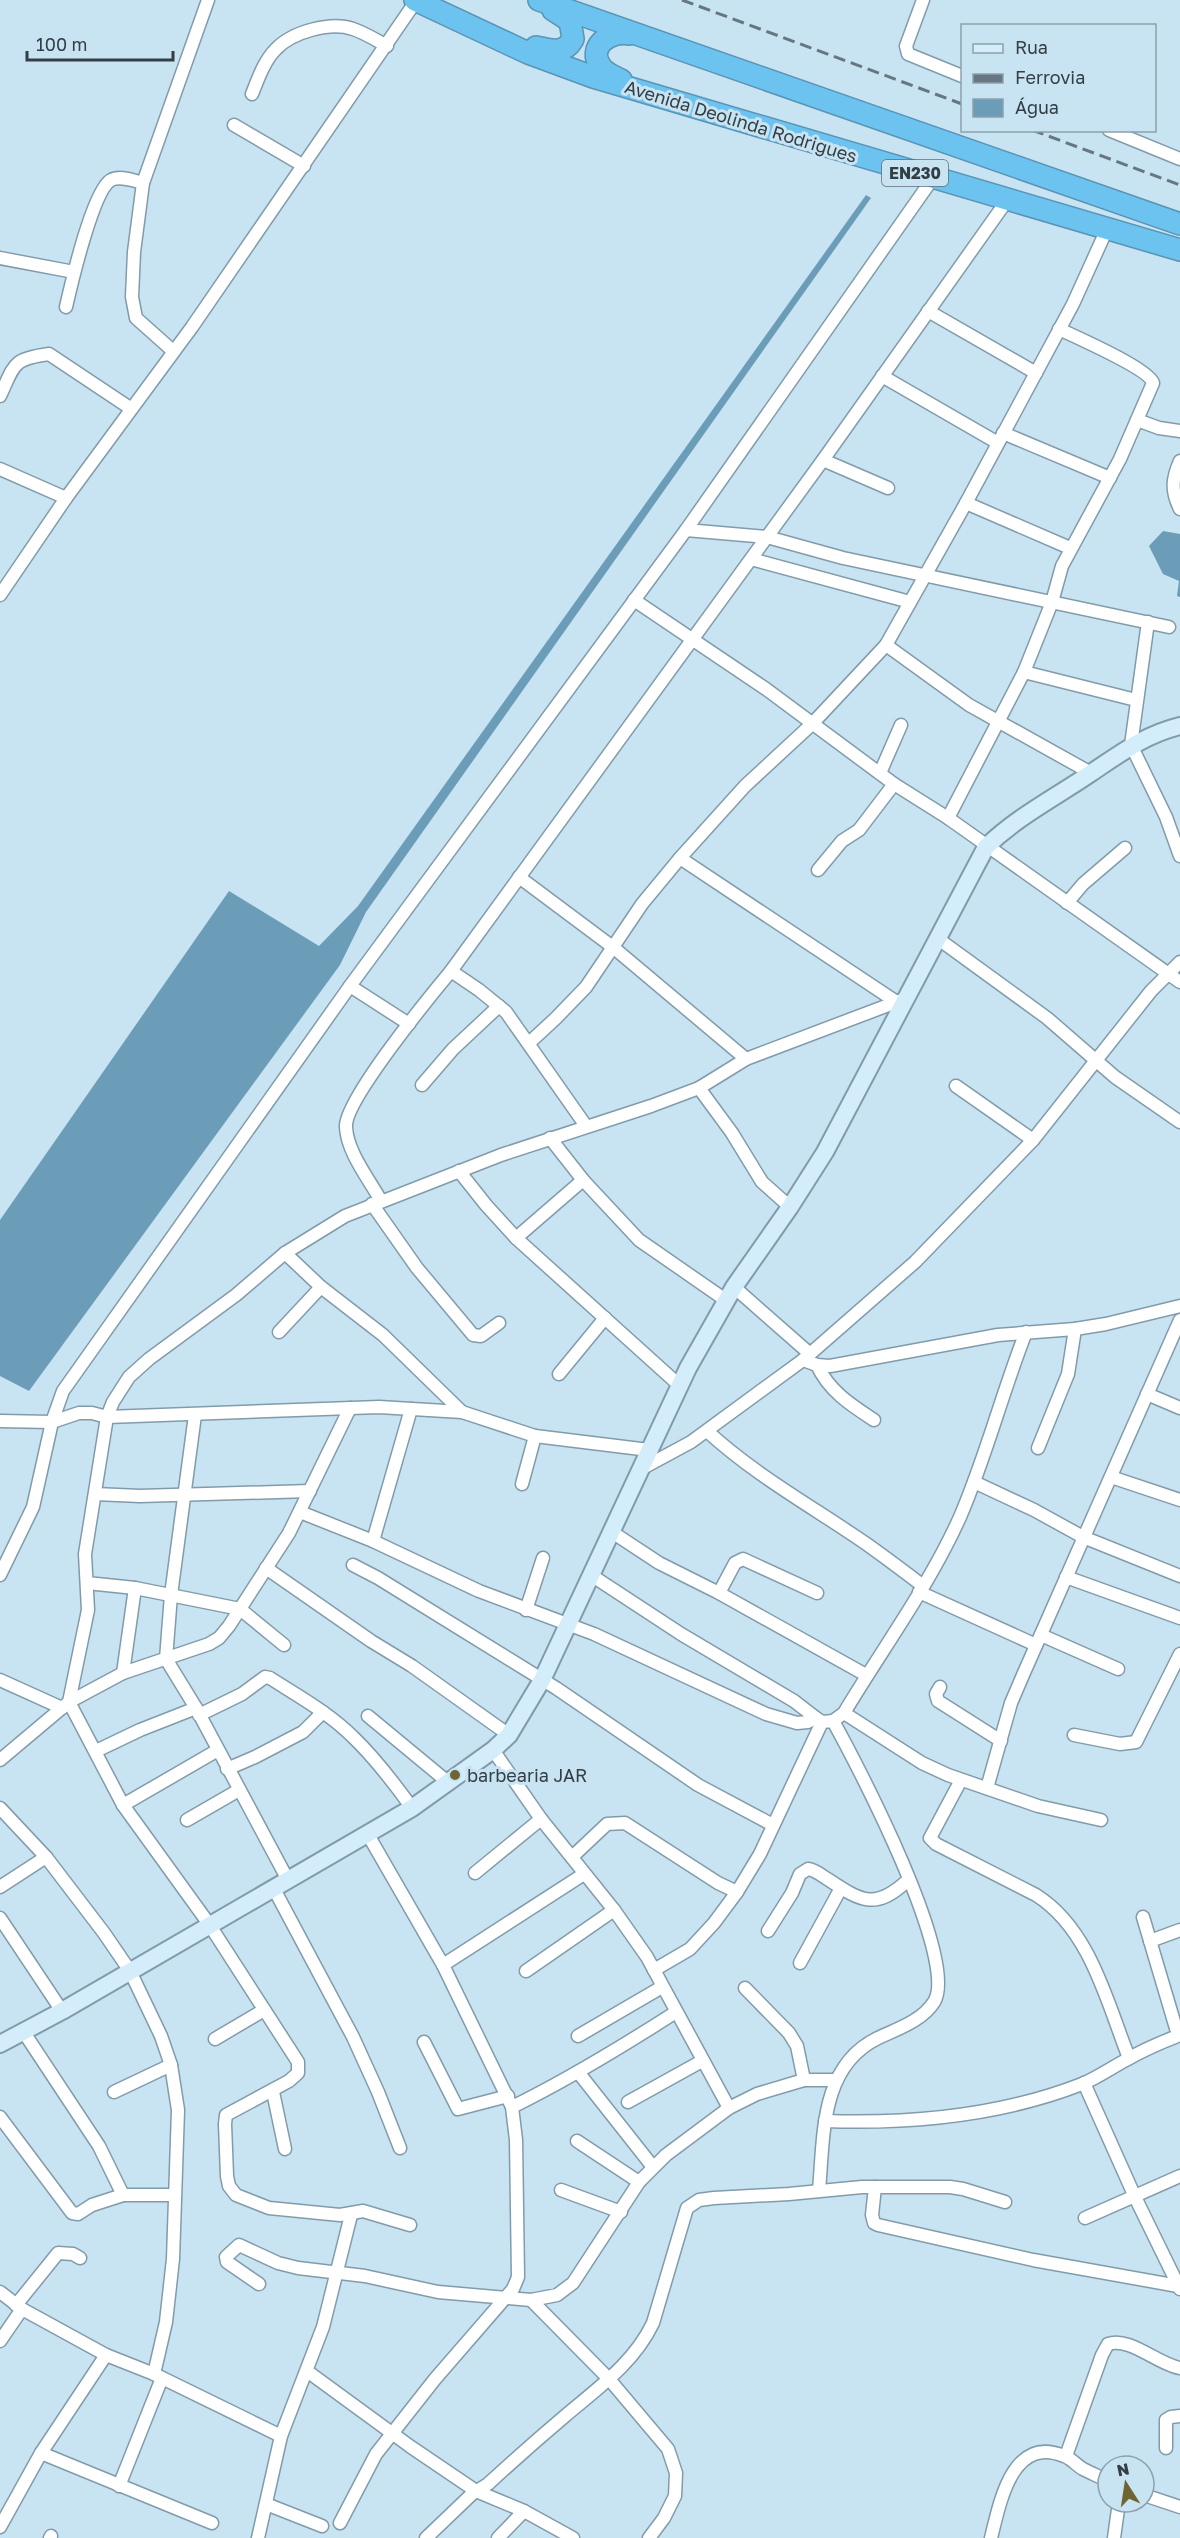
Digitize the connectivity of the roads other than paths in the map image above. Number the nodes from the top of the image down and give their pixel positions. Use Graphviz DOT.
graph roads {
  1 [pos="208,0"];
  2 [pos="416,0"];
  3 [pos="533,0"];
  4 [pos="540,0"];
  5 [pos="923,0"];
  6 [pos="497,38"];
  7 [pos="387,46"];
  8 [pos="673,46"];
  9 [pos="961,75"];
  10 [pos="252,94"];
  11 [pos="651,94"];
  12 [pos="234,125"];
  13 [pos="1114,132"];
  14 [pos="1180,159"];
  15 [pos="304,166"];
  16 [pos="933,178"];
  17 [pos="143,183"];
  18 [pos="1008,199"];
  19 [pos="1180,224"];
  20 [pos="1107,229"];
  21 [pos="1180,250"];
  22 [pos="0,258"];
  23 [pos="74,272"];
  24 [pos="66,307"];
  25 [pos="928,310"];
  26 [pos="1059,328"];
  27 [pos="173,351"];
  28 [pos="1036,373"];
  29 [pos="882,375"];
  30 [pos="0,396"];
  31 [pos="130,408"];
  32 [pos="1137,420"];
  33 [pos="1180,431"];
  34 [pos="1001,438"];
  35 [pos="823,460"];
  36 [pos="1180,461"];
  37 [pos="0,469"];
  38 [pos="1110,478"];
  39 [pos="888,488"];
  40 [pos="66,498"];
  41 [pos="966,503"];
  42 [pos="1180,509"];
  43 [pos="686,531"];
  44 [pos="767,537"];
  45 [pos="1070,548"];
  46 [pos="751,559"];
  47 [pos="927,574"];
  48 [pos="0,595"];
  49 [pos="634,600"];
  50 [pos="910,602"];
  51 [pos="1052,602"];
  52 [pos="1148,622"];
  53 [pos="1169,627"];
  54 [pos="692,640"];
  55 [pos="886,645"];
  56 [pos="1024,672"];
  57 [pos="1136,700"];
  58 [pos="1000,722"];
  59 [pos="812,724"];
  60 [pos="901,725"];
  61 [pos="1179,729"];
  62 [pos="1131,745"];
  63 [pos="880,773"];
  64 [pos="1091,773"];
  65 [pos="894,784"];
  66 [pos="948,818"];
  67 [pos="986,846"];
  68 [pos="1125,848"];
  69 [pos="1180,856"];
  70 [pos="680,858"];
  71 [pos="818,870"];
  72 [pos="519,877"];
  73 [pos="1067,903"];
  74 [pos="937,938"];
  75 [pos="614,948"];
  76 [pos="1180,962"];
  77 [pos="451,971"];
  78 [pos="1167,973"];
  79 [pos="1180,982"];
  80 [pos="350,986"];
  81 [pos="901,1000"];
  82 [pos="500,1006"];
  83 [pos="409,1024"];
  84 [pos="529,1043"];
  85 [pos="746,1059"];
  86 [pos="1096,1061"];
  87 [pos="422,1085"];
  88 [pos="956,1086"];
  89 [pos="699,1088"];
  90 [pos="1180,1122"];
  91 [pos="586,1126"];
  92 [pos="550,1138"];
  93 [pos="1033,1140"];
  94 [pos="459,1171"];
  95 [pos="583,1180"];
  96 [pos="376,1203"];
  97 [pos="790,1207"];
  98 [pos="516,1238"];
  99 [pos="285,1253"];
  100 [pos="321,1287"];
  101 [pos="730,1294"];
  102 [pos="1180,1306"];
  103 [pos="605,1318"];
  104 [pos="1180,1320"];
  105 [pos="499,1323"];
  106 [pos="1075,1329"];
  107 [pos="279,1332"];
  108 [pos="1026,1332"];
  109 [pos="806,1356"];
  110 [pos="817,1365"];
  111 [pos="559,1374"];
  112 [pos="679,1385"];
  113 [pos="1147,1394"];
  114 [pos="350,1408"];
  115 [pos="1180,1408"];
  116 [pos="411,1409"];
  117 [pos="462,1412"];
  118 [pos="195,1415"];
  119 [pos="107,1417"];
  120 [pos="874,1420"];
  121 [pos="0,1421"];
  122 [pos="52,1422"];
  123 [pos="707,1431"];
  124 [pos="535,1436"];
  125 [pos="1038,1448"];
  126 [pos="649,1450"];
  127 [pos="641,1469"];
  128 [pos="1111,1477"];
  129 [pos="974,1482"];
  130 [pos="522,1484"];
  131 [pos="310,1491"];
  132 [pos="95,1494"];
  133 [pos="185,1495"];
  134 [pos="1180,1500"];
  135 [pos="300,1512"];
  136 [pos="612,1532"];
  137 [pos="1083,1537"];
  138 [pos="373,1541"];
  139 [pos="543,1558"];
  140 [pos="353,1565"];
  141 [pos="266,1568"];
  142 [pos="0,1575"];
  143 [pos="591,1575"];
  144 [pos="1180,1576"];
  145 [pos="1066,1577"];
  146 [pos="87,1583"];
  147 [pos="135,1588"];
  148 [pos="921,1589"];
  149 [pos="719,1593"];
  150 [pos="817,1593"];
  151 [pos="171,1595"];
  152 [pos="240,1609"];
  153 [pos="526,1610"];
  154 [pos="1180,1618"];
  155 [pos="568,1624"];
  156 [pos="1039,1640"];
  157 [pos="284,1645"];
  158 [pos="1180,1654"];
  159 [pos="166,1659"];
  160 [pos="1118,1669"];
  161 [pos="123,1673"];
  162 [pos="867,1675"];
  163 [pos="0,1680"];
  164 [pos="542,1680"];
  165 [pos="940,1687"];
  166 [pos="66,1705"];
  167 [pos="197,1711"];
  168 [pos="323,1712"];
  169 [pos="844,1713"];
  170 [pos="368,1716"];
  171 [pos="824,1720"];
  172 [pos="509,1735"];
  173 [pos="1074,1735"];
  174 [pos="1001,1741"];
  175 [pos="218,1750"];
  176 [pos="493,1750"];
  177 [pos="96,1751"];
  178 [pos="0,1760"];
  179 [pos="227,1769"];
  180 [pos="960,1780"];
  181 [pos="449,1783"];
  182 [pos="987,1788"];
  183 [pos="239,1790"];
  184 [pos="123,1805"];
  185 [pos="0,1808"];
  186 [pos="412,1808"];
  187 [pos="541,1819"];
  188 [pos="187,1820"];
  189 [pos="1101,1820"];
  190 [pos="773,1825"];
  191 [pos="367,1833"];
  192 [pos="46,1857"];
  193 [pos="572,1857"];
  194 [pos="475,1873"];
  195 [pos="584,1874"];
  196 [pos="908,1880"];
  197 [pos="281,1884"];
  198 [pos="0,1887"];
  199 [pos="841,1888"];
  200 [pos="737,1892"];
  201 [pos="614,1910"];
  202 [pos="1143,1917"];
  203 [pos="0,1918"];
  204 [pos="209,1924"];
  205 [pos="1180,1930"];
  206 [pos="768,1931"];
  207 [pos="1150,1941"];
  208 [pos="800,1963"];
  209 [pos="442,1965"];
  210 [pos="654,1970"];
  211 [pos="129,1971"];
  212 [pos="526,1971"];
  213 [pos="662,1988"];
  214 [pos="745,1988"];
  215 [pos="264,2010"];
  216 [pos="62,2011"];
  217 [pos="676,2012"];
  218 [pos="23,2031"];
  219 [pos="1179,2035"];
  220 [pos="578,2036"];
  221 [pos="215,2039"];
  222 [pos="424,2042"];
  223 [pos="0,2044"];
  224 [pos="1129,2058"];
  225 [pos="702,2061"];
  226 [pos="171,2065"];
  227 [pos="578,2072"];
  228 [pos="804,2080"];
  229 [pos="835,2080"];
  230 [pos="1084,2083"];
  231 [pos="114,2092"];
  232 [pos="273,2092"];
  233 [pos="510,2102"];
  234 [pos="628,2102"];
  235 [pos="729,2108"];
  236 [pos="0,2118"];
  237 [pos="825,2121"];
  238 [pos="577,2141"];
  239 [pos="400,2148"];
  240 [pos="285,2149"];
  241 [pos="653,2167"];
  242 [pos="1180,2176"];
  243 [pos="639,2182"];
  244 [pos="875,2187"];
  245 [pos="561,2190"];
  246 [pos="819,2190"];
  247 [pos="123,2194"];
  248 [pos="174,2195"];
  249 [pos="1135,2198"];
  250 [pos="1005,2202"];
  251 [pos="621,2212"];
  252 [pos="351,2215"];
  253 [pos="1085,2218"];
  254 [pos="410,2224"];
  255 [pos="80,2258"];
  256 [pos="338,2273"];
  257 [pos="259,2283"];
  258 [pos="1179,2288"];
  259 [pos="0,2292"];
  260 [pos="506,2296"];
  261 [pos="531,2300"];
  262 [pos="19,2307"];
  263 [pos="0,2341"];
  264 [pos="106,2355"];
  265 [pos="1180,2368"];
  266 [pos="307,2371"];
  267 [pos="158,2376"];
  268 [pos="609,2379"];
  269 [pos="1180,2416"];
  270 [pos="393,2433"];
  271 [pos="281,2436"];
  272 [pos="1166,2448"];
  273 [pos="42,2453"];
  274 [pos="1066,2456"];
  275 [pos="1096,2475"];
  276 [pos="119,2486"];
  277 [pos="476,2491"];
  278 [pos="1156,2498"];
  279 [pos="266,2504"];
  280 [pos="1180,2507"];
  281 [pos="524,2511"];
  282 [pos="1117,2514"];
  283 [pos="212,2523"];
  284 [pos="340,2523"];
  285 [pos="322,2526"];
  286 [pos="0,2527"];
  287 [pos="258,2538"];
  288 [pos="426,2538"];
  289 [pos="498,2538"];
  290 [pos="573,2538"];
  291 [pos="649,2538"];
  292 [pos="991,2538"];
  293 [pos="1114,2538"];
  1 -- 17 [label="street"];
  2 -- 6 [label="highway, Avenida Deolinda Rodrigues / EN230"];
  2 -- 7 [label="street"];
  3 -- 6 [label="highway"];
  4 -- 8 [label="highway, EN230"];
  5 -- 9 [label="street"];
  6 -- 11 [label="highway, Avenida Deolinda Rodrigues / EN230"];
  7 -- 10 [label="street"];
  7 -- 15 [label="street"];
  8 -- 11 [label="highway"];
  8 -- 19 [label="highway, EN230"];
  11 -- 16 [label="highway, Avenida Deolinda Rodrigues / EN230"];
  12 -- 15 [label="street"];
  13 -- 14 [label="street"];
  15 -- 27 [label="street"];
  16 -- 18 [label="highway, Avenida Deolinda Rodrigues / EN230"];
  16 -- 43 [label="street"];
  17 -- 23 [label="street"];
  17 -- 27 [label="street"];
  18 -- 20 [label="highway, Avenida Deolinda Rodrigues / EN230"];
  18 -- 25 [label="street"];
  20 -- 21 [label="highway, Avenida Deolinda Rodrigues / EN230"];
  20 -- 26 [label="street"];
  22 -- 23 [label="street"];
  23 -- 24 [label="street"];
  25 -- 28 [label="street"];
  25 -- 29 [label="street"];
  26 -- 28 [label="street"];
  26 -- 32 [label="street"];
  27 -- 31 [label="street"];
  28 -- 34 [label="street"];
  29 -- 34 [label="street"];
  29 -- 35 [label="street"];
  30 -- 31 [label="street"];
  31 -- 40 [label="street"];
  32 -- 33 [label="street"];
  32 -- 38 [label="street"];
  34 -- 38 [label="street"];
  34 -- 41 [label="street"];
  35 -- 39 [label="street"];
  35 -- 44 [label="street"];
  36 -- 42 [label="street"];
  37 -- 40 [label="street"];
  38 -- 45 [label="street"];
  40 -- 48 [label="street"];
  41 -- 45 [label="street"];
  41 -- 47 [label="street"];
  43 -- 44 [label="street"];
  43 -- 49 [label="street"];
  44 -- 46 [label="street"];
  44 -- 47 [label="street"];
  45 -- 51 [label="street"];
  46 -- 50 [label="street"];
  46 -- 54 [label="street"];
  47 -- 50 [label="street"];
  47 -- 51 [label="street"];
  49 -- 54 [label="street"];
  49 -- 80 [label="street"];
  50 -- 55 [label="street"];
  51 -- 52 [label="street"];
  51 -- 56 [label="street"];
  52 -- 53 [label="street"];
  52 -- 57 [label="street"];
  54 -- 59 [label="street"];
  54 -- 72 [label="street"];
  55 -- 58 [label="street"];
  55 -- 59 [label="street"];
  56 -- 57 [label="street"];
  56 -- 58 [label="street"];
  57 -- 62 [label="street"];
  58 -- 64 [label="street"];
  58 -- 66 [label="street"];
  59 -- 63 [label="street"];
  59 -- 70 [label="street"];
  60 -- 63 [label="street"];
  61 -- 62 [label="street"];
  62 -- 64 [label="street"];
  62 -- 69 [label="street"];
  63 -- 65 [label="street"];
  64 -- 67 [label="street"];
  65 -- 66 [label="street"];
  65 -- 71 [label="street"];
  66 -- 67 [label="street"];
  67 -- 73 [label="street"];
  67 -- 74 [label="street"];
  68 -- 73 [label="street"];
  70 -- 75 [label="street"];
  70 -- 81 [label="street"];
  72 -- 75 [label="street"];
  72 -- 77 [label="street"];
  73 -- 78 [label="street"];
  74 -- 81 [label="street"];
  74 -- 86 [label="street"];
  75 -- 84 [label="street"];
  75 -- 85 [label="street"];
  76 -- 78 [label="street"];
  77 -- 82 [label="street"];
  77 -- 83 [label="street"];
  78 -- 79 [label="street"];
  78 -- 86 [label="street"];
  80 -- 83 [label="street"];
  80 -- 122 [label="street"];
  81 -- 85 [label="street"];
  81 -- 97 [label="street"];
  82 -- 84 [label="street"];
  82 -- 87 [label="street"];
  83 -- 96 [label="street"];
  84 -- 91 [label="street"];
  85 -- 89 [label="street"];
  86 -- 90 [label="street"];
  86 -- 93 [label="street"];
  88 -- 93 [label="street"];
  89 -- 91 [label="street"];
  89 -- 97 [label="street"];
  91 -- 92 [label="street"];
  92 -- 94 [label="street"];
  92 -- 95 [label="street"];
  93 -- 109 [label="street"];
  94 -- 96 [label="street"];
  94 -- 98 [label="street"];
  95 -- 98 [label="street"];
  95 -- 101 [label="street"];
  96 -- 99 [label="street"];
  96 -- 105 [label="street"];
  97 -- 101 [label="street"];
  98 -- 103 [label="street"];
  99 -- 100 [label="street"];
  99 -- 119 [label="street"];
  100 -- 107 [label="street"];
  100 -- 117 [label="street"];
  101 -- 109 [label="street"];
  101 -- 112 [label="street"];
  102 -- 106 [label="street"];
  103 -- 111 [label="street"];
  103 -- 112 [label="street"];
  104 -- 113 [label="street"];
  106 -- 108 [label="street"];
  106 -- 125 [label="street"];
  108 -- 110 [label="street"];
  108 -- 129 [label="street"];
  109 -- 110 [label="street"];
  109 -- 123 [label="street"];
  110 -- 120 [label="street"];
  112 -- 126 [label="street"];
  113 -- 115 [label="street"];
  113 -- 128 [label="street"];
  114 -- 116 [label="street"];
  114 -- 118 [label="street"];
  114 -- 131 [label="street"];
  116 -- 117 [label="street"];
  116 -- 138 [label="street"];
  117 -- 124 [label="street"];
  118 -- 119 [label="street"];
  118 -- 133 [label="street"];
  119 -- 122 [label="street"];
  119 -- 132 [label="street"];
  121 -- 122 [label="street"];
  122 -- 142 [label="street"];
  123 -- 127 [label="street"];
  123 -- 148 [label="street"];
  124 -- 126 [label="street"];
  124 -- 130 [label="street"];
  126 -- 127 [label="street"];
  127 -- 136 [label="street"];
  128 -- 134 [label="street"];
  128 -- 137 [label="street"];
  129 -- 137 [label="street"];
  129 -- 148 [label="street"];
  131 -- 133 [label="street"];
  131 -- 135 [label="street"];
  132 -- 133 [label="street"];
  132 -- 146 [label="street"];
  133 -- 151 [label="street"];
  135 -- 138 [label="street"];
  135 -- 141 [label="street"];
  136 -- 143 [label="street"];
  136 -- 149 [label="street"];
  137 -- 144 [label="street"];
  137 -- 145 [label="street"];
  138 -- 153 [label="street"];
  139 -- 153 [label="street"];
  140 -- 164 [label="street"];
  141 -- 152 [label="street"];
  141 -- 172 [label="street"];
  143 -- 155 [label="street"];
  143 -- 171 [label="street"];
  145 -- 154 [label="street"];
  145 -- 156 [label="street"];
  146 -- 147 [label="street"];
  146 -- 166 [label="street"];
  147 -- 151 [label="street"];
  147 -- 161 [label="street"];
  148 -- 156 [label="street"];
  148 -- 162 [label="street"];
  149 -- 150 [label="street"];
  149 -- 162 [label="street"];
  151 -- 152 [label="street"];
  151 -- 159 [label="street"];
  152 -- 157 [label="street"];
  152 -- 159 [label="street"];
  153 -- 155 [label="street"];
  155 -- 164 [label="street"];
  155 -- 171 [label="street"];
  156 -- 160 [label="street"];
  156 -- 174 [label="street"];
  158 -- 173 [label="street"];
  159 -- 161 [label="street"];
  159 -- 167 [label="street"];
  161 -- 166 [label="street"];
  162 -- 169 [label="street"];
  163 -- 166 [label="street"];
  164 -- 172 [label="street"];
  164 -- 190 [label="street"];
  165 -- 174 [label="street"];
  166 -- 177 [label="street"];
  166 -- 178 [label="street"];
  167 -- 168 [label="street"];
  167 -- 175 [label="street"];
  167 -- 177 [label="street"];
  168 -- 179 [label="street"];
  168 -- 186 [label="street"];
  169 -- 171 [label="street"];
  169 -- 180 [label="street"];
  170 -- 181 [label="street"];
  171 -- 190 [label="street"];
  171 -- 196 [label="street"];
  172 -- 176 [label="street"];
  174 -- 182 [label="street"];
  175 -- 179 [label="street"];
  175 -- 184 [label="street"];
  176 -- 181 [label="street"];
  176 -- 187 [label="street"];
  177 -- 184 [label="street"];
  179 -- 183 [label="street"];
  180 -- 182 [label="street"];
  180 -- 224 [label="street"];
  181 -- 186 [label="street"];
  182 -- 189 [label="street"];
  183 -- 188 [label="street"];
  183 -- 197 [label="street"];
  184 -- 204 [label="street"];
  185 -- 192 [label="street"];
  186 -- 191 [label="street"];
  187 -- 193 [label="street"];
  187 -- 194 [label="street"];
  190 -- 200 [label="street"];
  191 -- 197 [label="street"];
  191 -- 209 [label="street"];
  192 -- 198 [label="street"];
  192 -- 211 [label="street"];
  193 -- 195 [label="street"];
  193 -- 200 [label="street"];
  195 -- 201 [label="street"];
  195 -- 209 [label="street"];
  196 -- 199 [label="street"];
  196 -- 229 [label="street"];
  197 -- 204 [label="street"];
  197 -- 239 [label="street"];
  199 -- 206 [label="street"];
  199 -- 208 [label="street"];
  200 -- 210 [label="street"];
  201 -- 210 [label="street"];
  201 -- 212 [label="street"];
  202 -- 207 [label="street"];
  203 -- 216 [label="street"];
  204 -- 211 [label="street"];
  204 -- 215 [label="street"];
  205 -- 207 [label="street"];
  207 -- 219 [label="street"];
  209 -- 233 [label="street"];
  210 -- 213 [label="street"];
  211 -- 216 [label="street"];
  211 -- 226 [label="street"];
  213 -- 217 [label="street"];
  213 -- 220 [label="street"];
  214 -- 228 [label="street"];
  215 -- 221 [label="street"];
  215 -- 232 [label="street"];
  216 -- 218 [label="street"];
  217 -- 225 [label="street"];
  217 -- 227 [label="street"];
  218 -- 223 [label="street"];
  218 -- 247 [label="street"];
  219 -- 224 [label="street"];
  222 -- 233 [label="street"];
  224 -- 230 [label="street"];
  225 -- 234 [label="street"];
  225 -- 235 [label="street"];
  226 -- 231 [label="street"];
  226 -- 248 [label="street"];
  227 -- 233 [label="street"];
  227 -- 241 [label="street"];
  228 -- 229 [label="street"];
  228 -- 235 [label="street"];
  229 -- 237 [label="street"];
  230 -- 237 [label="street"];
  230 -- 249 [label="street"];
  232 -- 240 [label="street"];
  232 -- 252 [label="street"];
  233 -- 260 [label="street"];
  235 -- 241 [label="street"];
  236 -- 247 [label="street"];
  237 -- 246 [label="street"];
  238 -- 243 [label="street"];
  241 -- 243 [label="street"];
  242 -- 249 [label="street"];
  243 -- 251 [label="street"];
  244 -- 246 [label="street"];
  244 -- 250 [label="street"];
  244 -- 258 [label="street"];
  245 -- 251 [label="street"];
  246 -- 268 [label="street"];
  247 -- 248 [label="street"];
  248 -- 267 [label="street"];
  249 -- 253 [label="street"];
  249 -- 258 [label="street"];
  251 -- 261 [label="street"];
  252 -- 254 [label="street"];
  252 -- 256 [label="street"];
  255 -- 262 [label="street"];
  256 -- 257 [label="street"];
  256 -- 260 [label="street"];
  256 -- 266 [label="street"];
  259 -- 262 [label="street"];
  260 -- 261 [label="street"];
  260 -- 270 [label="street"];
  261 -- 268 [label="street"];
  262 -- 263 [label="street"];
  262 -- 264 [label="street"];
  264 -- 267 [label="street"];
  264 -- 273 [label="street"];
  265 -- 274 [label="street"];
  266 -- 270 [label="street"];
  266 -- 271 [label="street"];
  267 -- 271 [label="street"];
  267 -- 276 [label="street"];
  268 -- 277 [label="street"];
  268 -- 291 [label="street"];
  269 -- 272 [label="street"];
  270 -- 277 [label="street"];
  270 -- 284 [label="street"];
  271 -- 279 [label="street"];
  273 -- 276 [label="street"];
  273 -- 286 [label="street"];
  274 -- 275 [label="street"];
  274 -- 292 [label="street"];
  276 -- 283 [label="street"];
  277 -- 281 [label="street"];
  277 -- 288 [label="street"];
  278 -- 280 [label="street"];
  279 -- 285 [label="street"];
  279 -- 287 [label="street"];
  281 -- 289 [label="street"];
  281 -- 290 [label="street"];
  282 -- 293 [label="street"];
}
